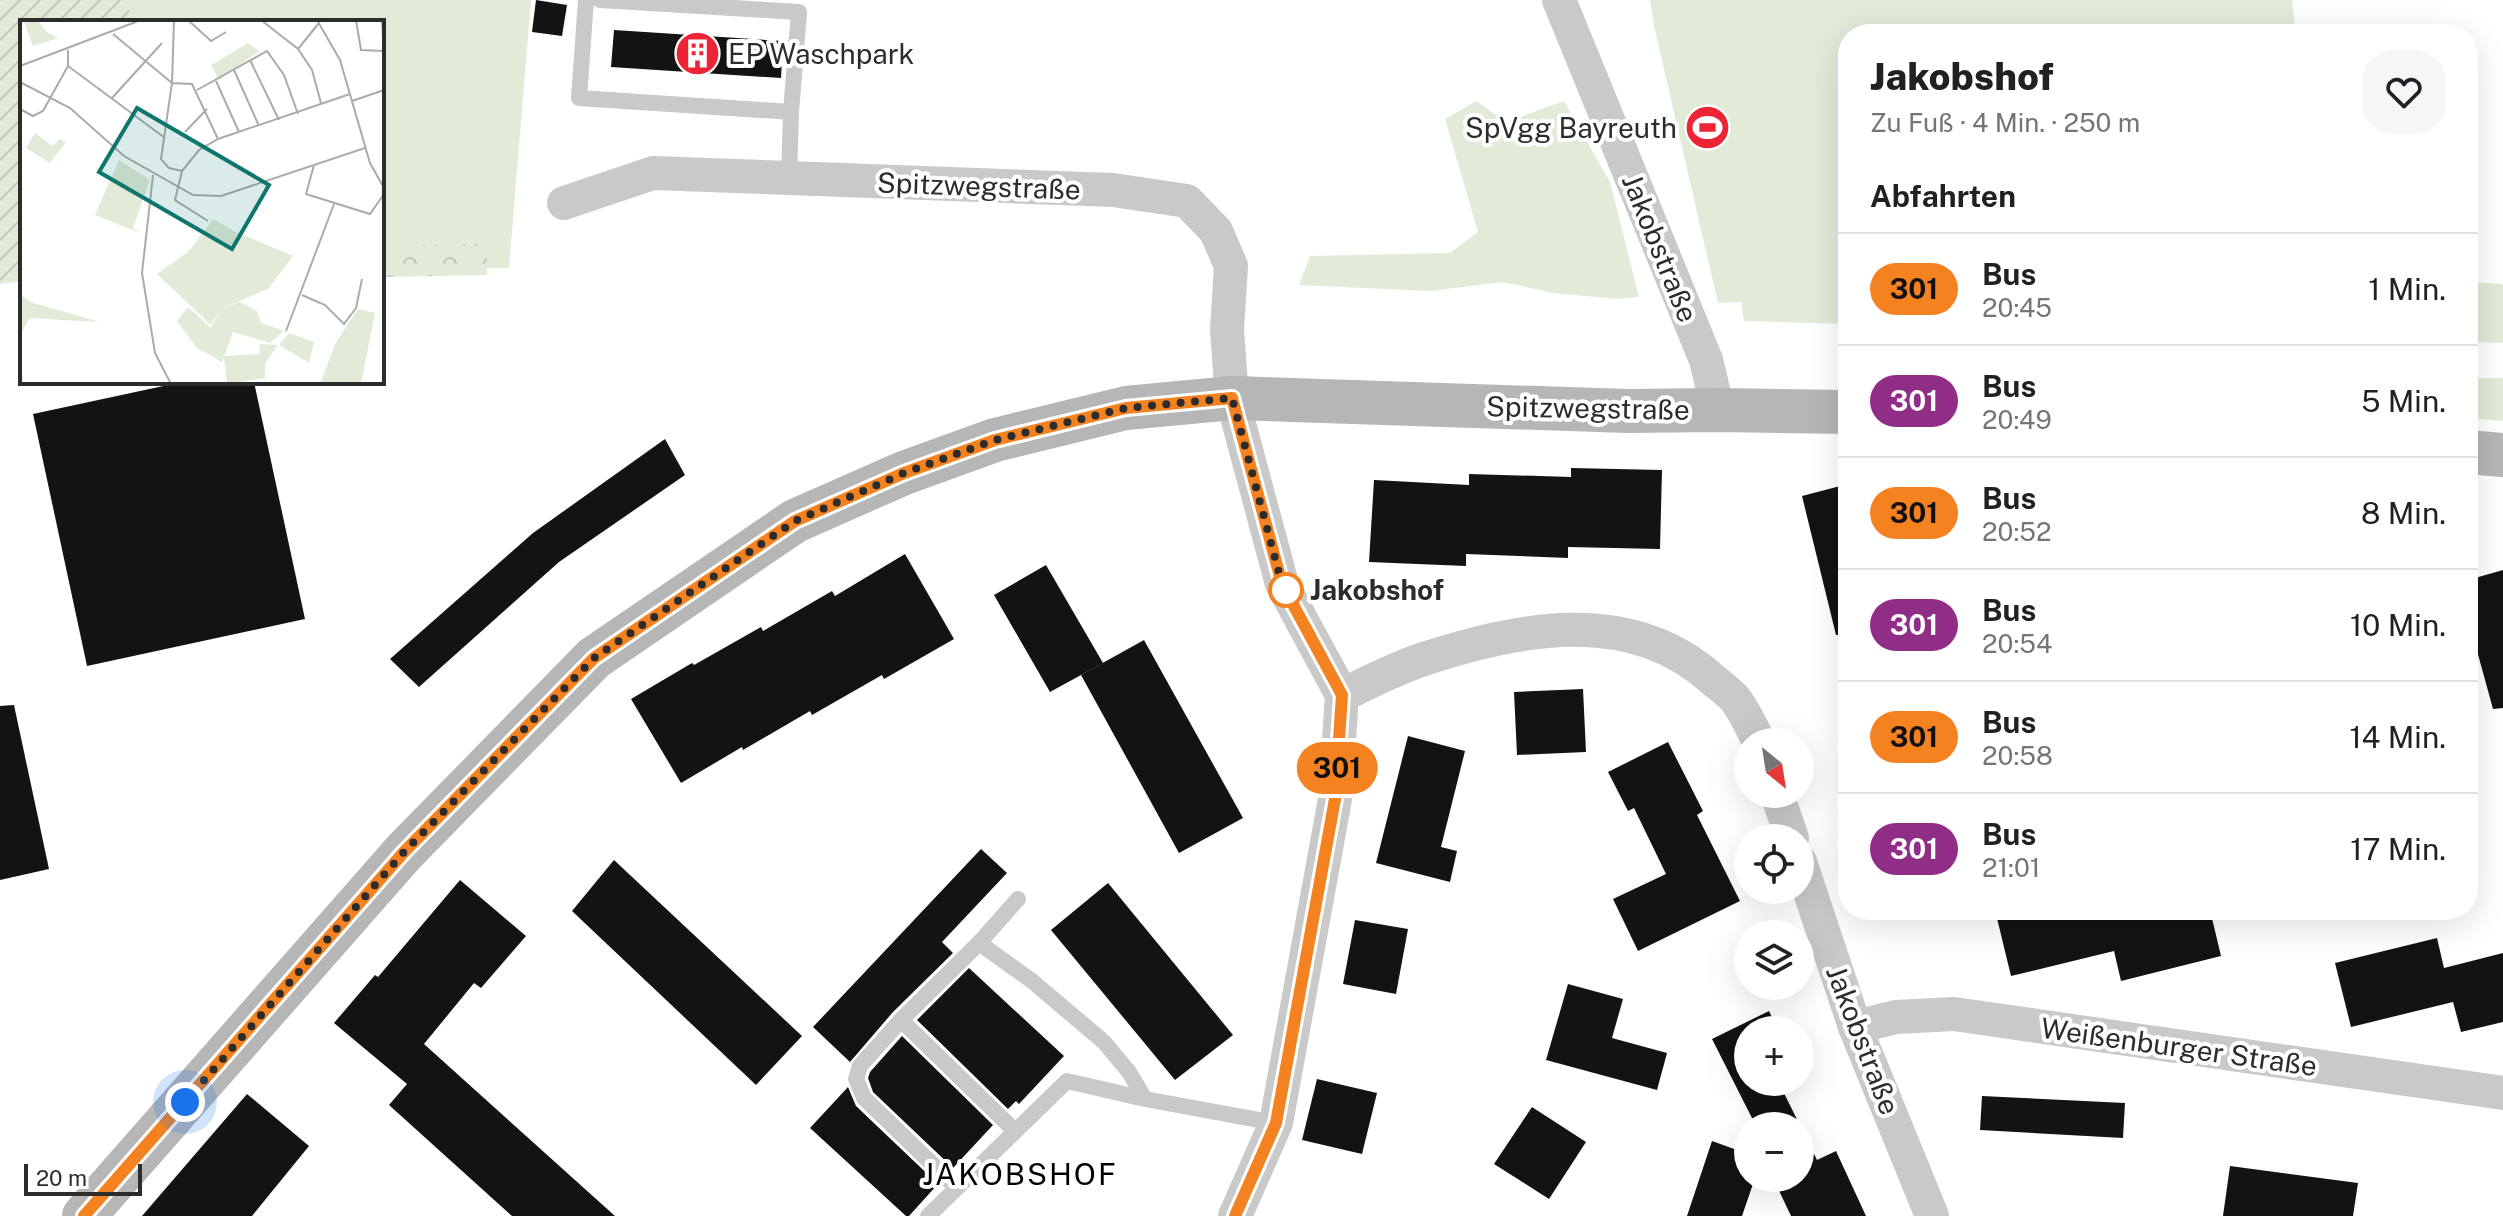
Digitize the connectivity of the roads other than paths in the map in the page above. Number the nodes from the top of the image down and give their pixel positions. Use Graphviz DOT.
graph roads {
  1 [pos="586,0"];
  2 [pos="600,0"];
  3 [pos="1559,0"];
  4 [pos="791,112"];
  5 [pos="789,179"];
  6 [pos="564,203"];
  7 [pos="1232,398"];
  8 [pos="1718,410"];
  9 [pos="1838,412"];
  10 [pos="2478,453"];
  11 [pos="2503,455"];
  12 [pos="1342,695"];
  13 [pos="1751,728"];
  14 [pos="1018,899"];
  15 [pos="1814,904"];
  16 [pos="979,943"];
  17 [pos="901,1020"];
  18 [pos="1855,1027"];
  19 [pos="2503,1093"];
  20 [pos="1145,1099"];
  21 [pos="1276,1123"];
  22 [pos="1015,1131"];
  23 [pos="956,1187"];
  24 [pos="84,1216"];
  25 [pos="928,1216"];
  26 [pos="1235,1216"];
  27 [pos="1932,1216"];
  1 -- 4 [label="lane"];
  2 -- 4 [label="lane"];
  3 -- 8 [label="street, Jakobstraße"];
  4 -- 5 [label="lane"];
  5 -- 6 [label="street, Spitzwegstraße"];
  5 -- 7 [label="street, Spitzwegstraße"];
  7 -- 8 [label="street, Spitzwegstraße"];
  7 -- 12 [label="street"];
  7 -- 24 [label="street, Spitzwegstraße"];
  8 -- 9 [label="street, Spitzwegstraße"];
  10 -- 11 [label="street"];
  12 -- 13 [label="street"];
  12 -- 21 [label="street"];
  14 -- 16 [label="lane"];
  15 -- 18 [label="street, Jakobstraße"];
  16 -- 17 [label="lane"];
  16 -- 20 [label="lane"];
  17 -- 22 [label="lane"];
  17 -- 23 [label="lane"];
  18 -- 19 [label="street, Weißenburger Straße"];
  18 -- 27 [label="street, Jakobstraße"];
  20 -- 21 [label="lane"];
  20 -- 22 [label="lane"];
  21 -- 26 [label="street"];
  22 -- 23 [label="lane"];
  23 -- 25 [label="lane"];
}
